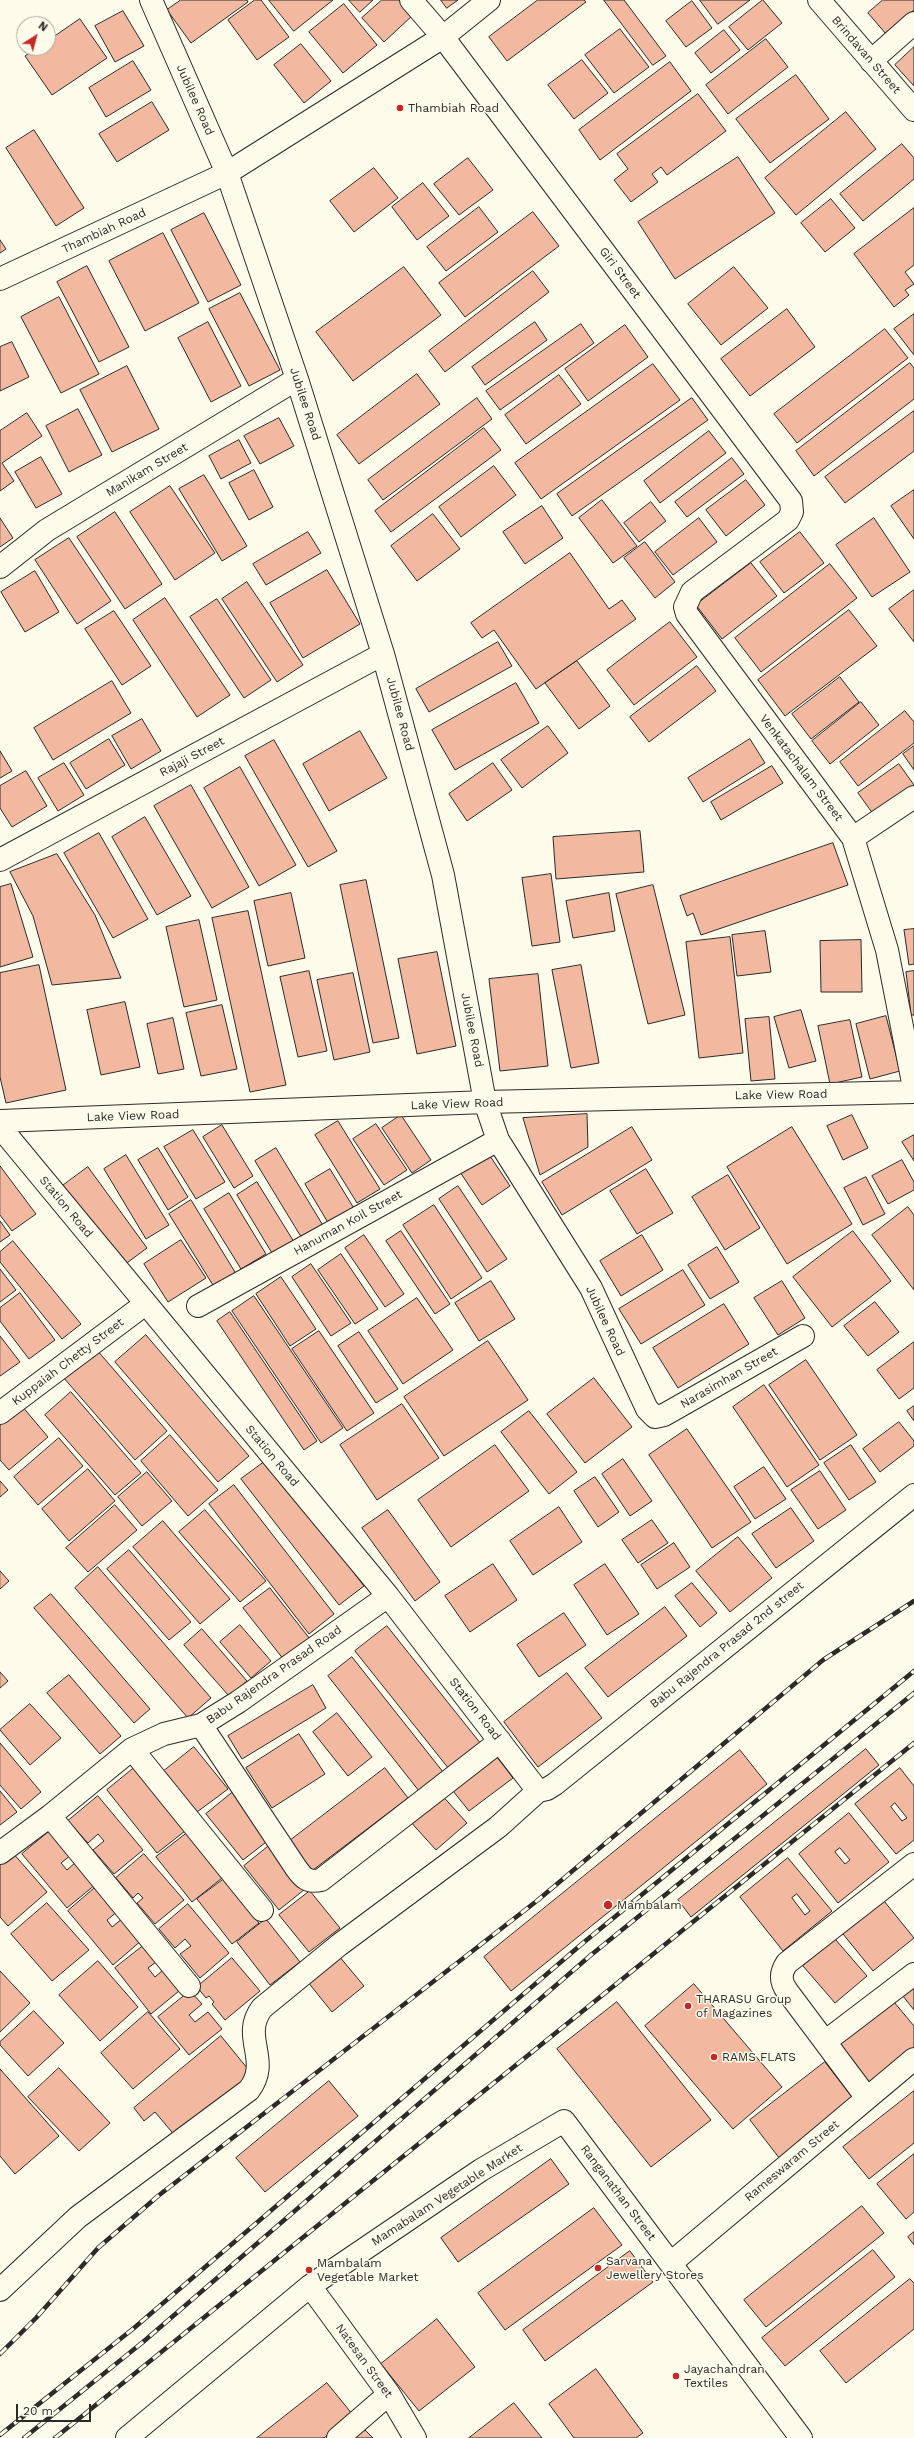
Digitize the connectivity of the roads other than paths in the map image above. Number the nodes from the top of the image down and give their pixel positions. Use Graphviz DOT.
graph roads {
  1 [pos="152,0"];
  2 [pos="412,0"];
  3 [pos="489,0"];
  4 [pos="819,0"];
  5 [pos="914,23"];
  6 [pos="443,37"];
  7 [pos="871,61"];
  8 [pos="914,110"];
  9 [pos="227,173"];
  10 [pos="0,279"];
  11 [pos="297,379"];
  12 [pos="792,512"];
  13 [pos="0,567"];
  14 [pos="384,654"];
  15 [pos="914,797"];
  16 [pos="853,838"];
  17 [pos="0,860"];
  18 [pos="914,1088"];
  19 [pos="914,1092"];
  20 [pos="485,1102"];
  21 [pos="0,1121"];
  22 [pos="0,1127"];
  23 [pos="498,1140"];
  24 [pos="198,1306"];
  25 [pos="136,1311"];
  26 [pos="803,1336"];
  27 [pos="0,1413"];
  28 [pos="655,1417"];
  29 [pos="914,1495"];
  30 [pos="388,1596"];
  31 [pos="201,1725"];
  32 [pos="500,1741"];
  33 [pos="132,1749"];
  34 [pos="538,1791"];
  35 [pos="50,1816"];
  36 [pos="0,1853"];
  37 [pos="914,1864"];
  38 [pos="262,1910"];
  39 [pos="914,1974"];
  40 [pos="189,1986"];
  41 [pos="826,2041"];
  42 [pos="914,2059"];
  43 [pos="867,2098"];
  44 [pos="564,2121"];
  45 [pos="671,2263"];
  46 [pos="310,2286"];
  47 [pos="0,2290"];
  48 [pos="389,2394"];
  49 [pos="126,2438"];
  50 [pos="338,2438"];
  51 [pos="414,2438"];
  52 [pos="802,2438"];
  1 -- 9 [label="street, Jubilee Road"];
  2 -- 6 [label="street, Giri Street"];
  3 -- 6 [label="street, Thambiah Road"];
  4 -- 7 [label="street, Brindavan Street"];
  5 -- 7 [label="street"];
  6 -- 9 [label="street, Thambiah Road"];
  6 -- 12 [label="street, Giri Street"];
  7 -- 8 [label="street, Brindavan Street"];
  9 -- 10 [label="street, Thambiah Road"];
  9 -- 11 [label="street, Jubilee Road"];
  11 -- 13 [label="street, Manikam Street"];
  11 -- 14 [label="street, Jubilee Road"];
  12 -- 16 [label="street, Venkatachalam Street"];
  14 -- 17 [label="street, Rajaji Street"];
  14 -- 20 [label="street, Jubilee Road"];
  15 -- 16 [label="street"];
  16 -- 18 [label="street, Venkatachalam Street"];
  19 -- 20 [label="street, Lake View Road"];
  20 -- 21 [label="street, Lake View Road"];
  20 -- 23 [label="street, Jubilee Road"];
  22 -- 30 [label="street, Station Road"];
  23 -- 24 [label="street, Hanuman Koil Street"];
  23 -- 28 [label="street, Jubilee Road"];
  25 -- 27 [label="street, Kuppaiah Chetty Street"];
  26 -- 28 [label="street, Narasimhan Street"];
  29 -- 34 [label="street, Babu Rajendra Prasad 2nd street"];
  30 -- 31 [label="street, Babu Rajendra Prasad Road"];
  30 -- 32 [label="street, Station Road"];
  31 -- 32 [label="street"];
  31 -- 33 [label="street, Babu Rajendra Prasad Road"];
  32 -- 34 [label="street, Station Road"];
  33 -- 35 [label="street, Babu Rajendra Prasad Road"];
  33 -- 38 [label="street"];
  34 -- 47 [label="street, Babu Rajendra Prasad 2nd street"];
  35 -- 36 [label="street, Babu Rajendra Prasad Road"];
  35 -- 40 [label="street"];
  37 -- 41 [label="street"];
  39 -- 41 [label="street"];
  41 -- 43 [label="street"];
  42 -- 43 [label="street, Rameswaram Street"];
  43 -- 45 [label="street, Rameswaram Street"];
  44 -- 45 [label="street, Ranganathan Street"];
  44 -- 46 [label="street, Mamabalam Vegetable Market"];
  45 -- 52 [label="street, Ranganathan Street"];
  46 -- 48 [label="street, Natesan Street"];
  46 -- 49 [label="street, Mamabalam Vegetable Market"];
  48 -- 50 [label="street"];
  48 -- 51 [label="street, Natesan Street"];
}
